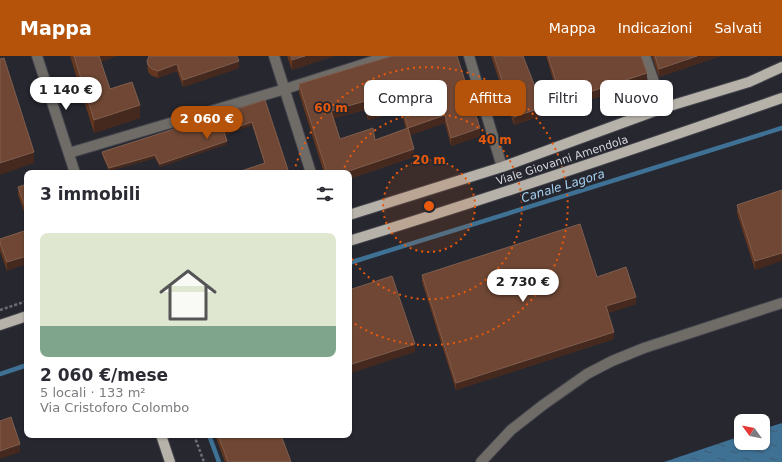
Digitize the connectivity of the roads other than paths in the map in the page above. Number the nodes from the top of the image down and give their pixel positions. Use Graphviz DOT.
graph roads {
  1 [pos="37,56"];
  2 [pos="274,56"];
  3 [pos="389,56"];
  4 [pos="468,56"];
  5 [pos="645,56"];
  6 [pos="371,59"];
  7 [pos="782,67"];
  8 [pos="653,80"];
  9 [pos="285,89"];
  10 [pos="782,98"];
  11 [pos="673,105"];
  12 [pos="641,116"];
  13 [pos="69,153"];
  14 [pos="502,167"];
  15 [pos="74,170"];
  16 [pos="310,170"];
  17 [pos="352,214"];
  18 [pos="352,240"];
  19 [pos="782,303"];
  20 [pos="24,317"];
  21 [pos="0,325"];
  22 [pos="162,438"];
  23 [pos="170,462"];
  24 [pos="481,462"];
  1 -- 13 [label="street"];
  2 -- 9 [label="street"];
  3 -- 6 [label="street"];
  4 -- 14 [label="street"];
  5 -- 8 [label="street"];
  6 -- 9 [label="street"];
  7 -- 11 [label="main road, Viale Giovanni Amendola"];
  9 -- 13 [label="street"];
  9 -- 16 [label="street"];
  10 -- 18 [label="main road, Viale Giovanni Amendola"];
  12 -- 14 [label="main road, Viale Giovanni Amendola"];
  13 -- 15 [label="street"];
  14 -- 17 [label="main road, Viale Giovanni Amendola"];
  19 -- 24 [label="street"];
  20 -- 21 [label="main road"];
  22 -- 23 [label="main road"];
}
